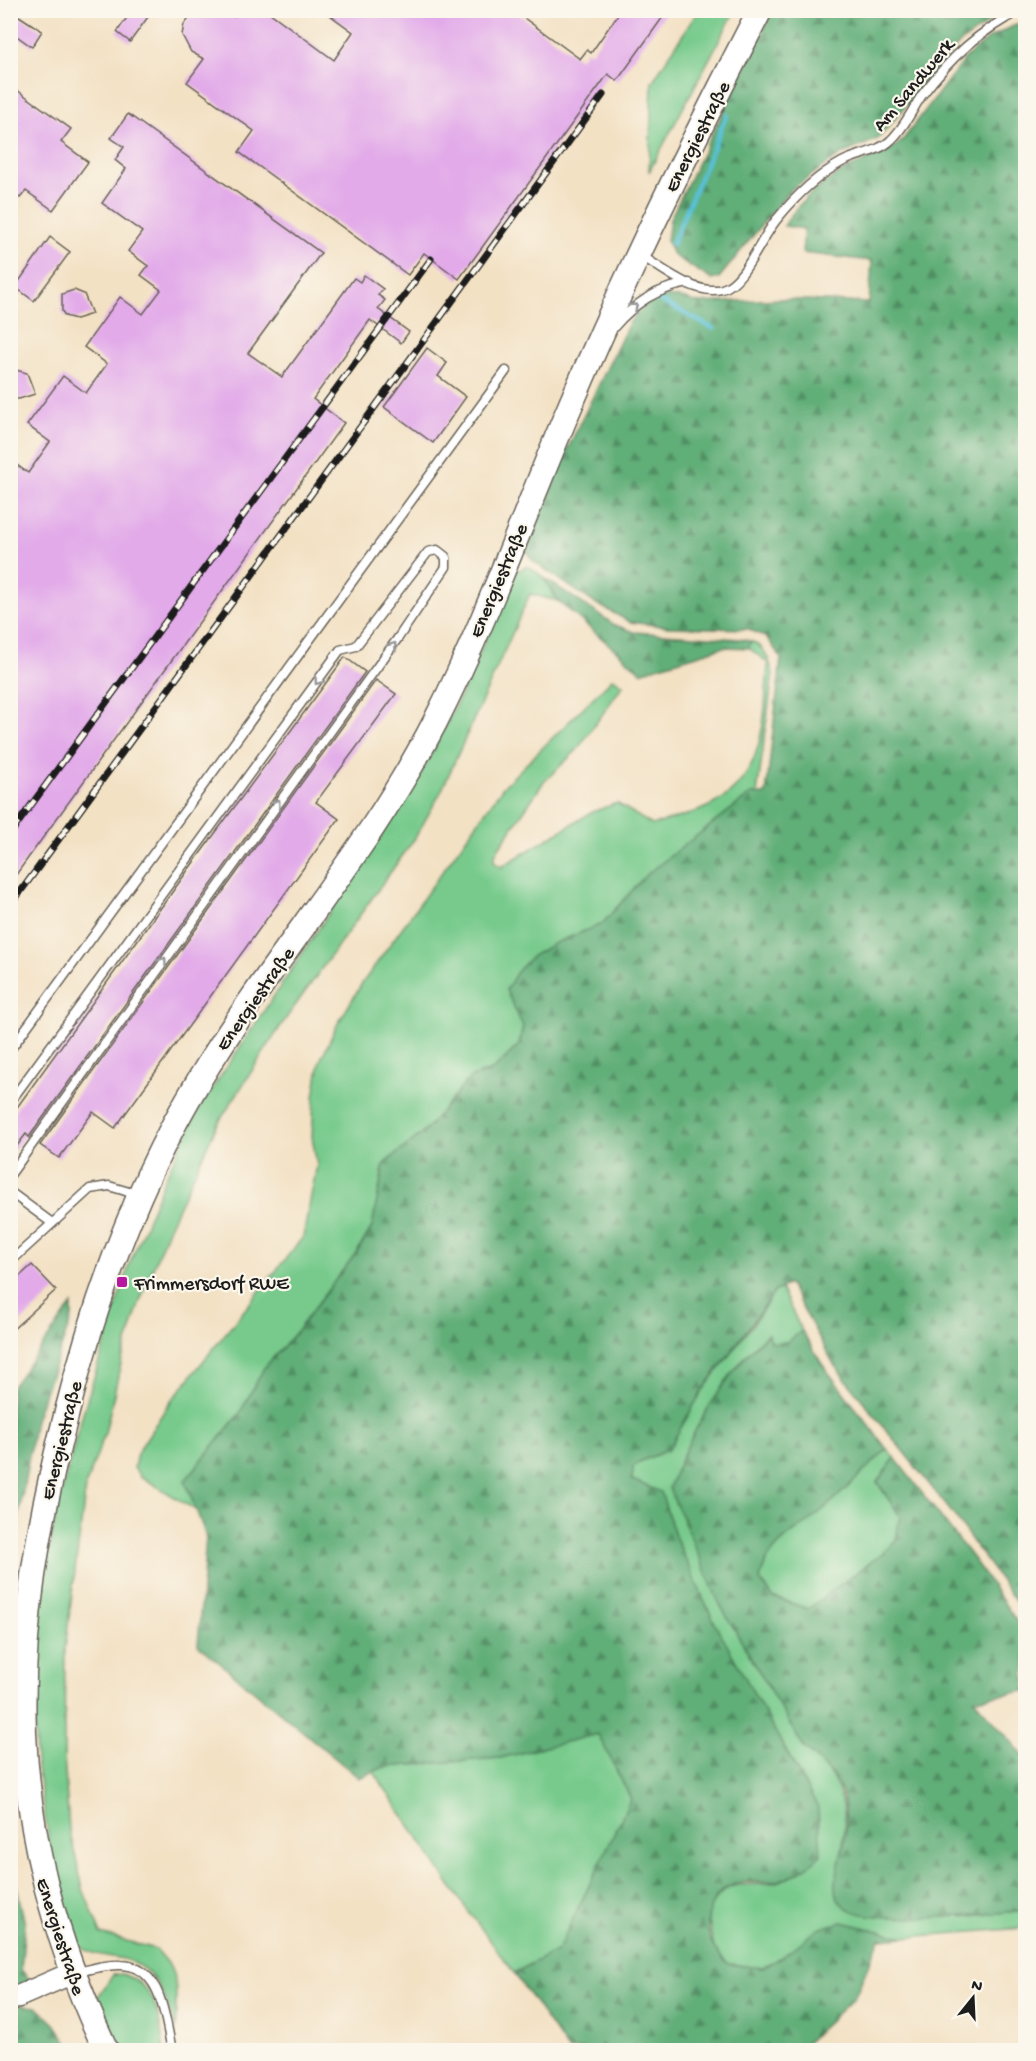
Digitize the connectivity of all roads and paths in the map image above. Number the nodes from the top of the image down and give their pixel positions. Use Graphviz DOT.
graph roads {
  1 [pos="760,10"];
  2 [pos="1021,10"];
  3 [pos="638,254"];
  4 [pos="689,283"];
  5 [pos="594,350"];
  6 [pos="506,371"];
  7 [pos="10,1050"];
  8 [pos="10,1102"];
  9 [pos="10,1175"];
  10 [pos="11,1193"];
  11 [pos="140,1195"];
  12 [pos="52,1223"];
  13 [pos="10,1262"];
  14 [pos="72,1973"];
  15 [pos="10,2000"];
  16 [pos="106,2050"];
  17 [pos="172,2050"];
  1 -- 3 [label="main road, Energiestraße"];
  2 -- 4 [label="lane, Am Sandwerk"];
  3 -- 4 [label="lane, Am Sandwerk"];
  3 -- 5 [label="main road, Energiestraße"];
  5 -- 4 [label="lane, one-way"];
  5 -- 11 [label="main road, Energiestraße"];
  6 -- 7 [label="lane"];
  9 -- 8 [label="lane, one-way"];
  10 -- 12 [label="lane"];
  11 -- 12 [label="lane"];
  11 -- 14 [label="main road, Energiestraße"];
  12 -- 13 [label="lane"];
  14 -- 15 [label="street"];
  14 -- 16 [label="main road, Energiestraße"];
  14 -- 17 [label="lane"];
}
